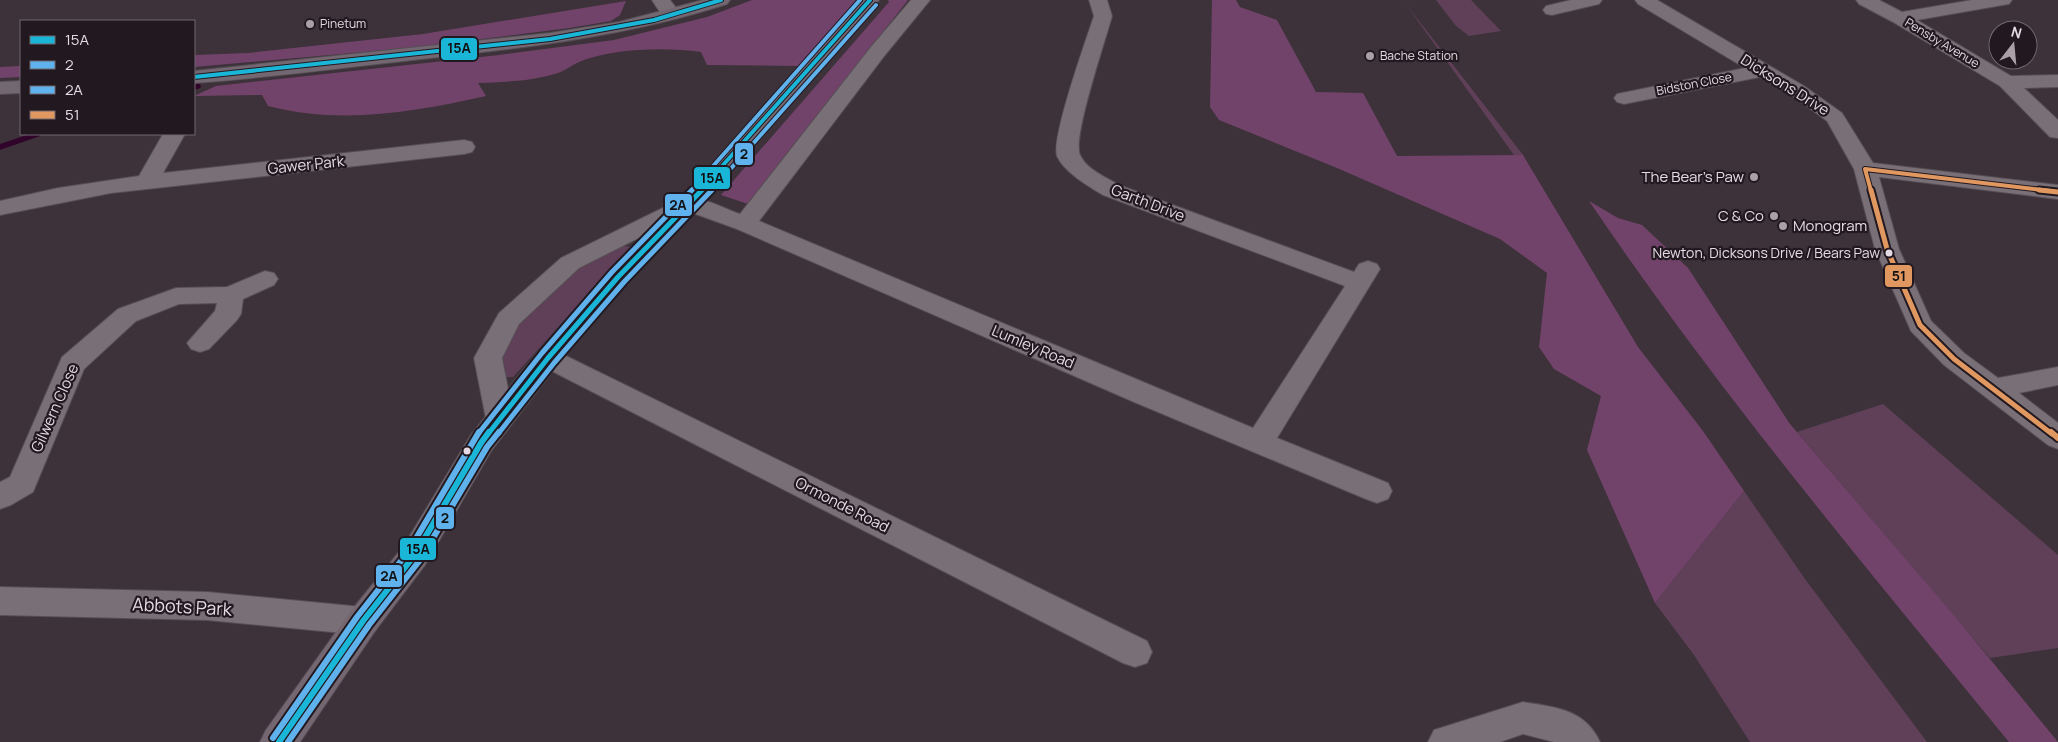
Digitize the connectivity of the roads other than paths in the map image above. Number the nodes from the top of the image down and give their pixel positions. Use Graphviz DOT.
graph roads {
  1 [pos="721,0"];
  2 [pos="870,0"];
  3 [pos="921,0"];
  4 [pos="1098,0"];
  5 [pos="1644,0"];
  6 [pos="1865,0"];
  7 [pos="2003,0"];
  8 [pos="1582,6"];
  9 [pos="666,7"];
  10 [pos="1552,10"];
  11 [pos="1900,18"];
  12 [pos="1764,70"];
  13 [pos="195,77"];
  14 [pos="2007,82"];
  15 [pos="2058,82"];
  16 [pos="20,87"];
  17 [pos="0,88"];
  18 [pos="1625,98"];
  19 [pos="2058,132"];
  20 [pos="173,135"];
  21 [pos="464,148"];
  22 [pos="1864,169"];
  23 [pos="147,182"];
  24 [pos="2058,192"];
  25 [pos="689,204"];
  26 [pos="0,208"];
  27 [pos="745,224"];
  28 [pos="265,279"];
  29 [pos="231,295"];
  30 [pos="200,343"];
  31 [pos="548,358"];
  32 [pos="2058,376"];
  33 [pos="1994,389"];
  34 [pos="500,420"];
  35 [pos="2058,438"];
  36 [pos="1259,442"];
  37 [pos="1377,491"];
  38 [pos="0,497"];
  39 [pos="0,601"];
  40 [pos="363,621"];
  41 [pos="1135,652"];
  42 [pos="279,742"];
  43 [pos="1447,742"];
  44 [pos="1581,742"];
  1 -- 9 [label="main road"];
  2 -- 25 [label="highway"];
  3 -- 27 [label="street"];
  4 -- 36 [label="street, Garth Drive"];
  5 -- 12 [label="street, Dicksons Drive"];
  6 -- 11 [label="street, Pensby Avenue"];
  7 -- 11 [label="street"];
  8 -- 10 [label="street"];
  9 -- 13 [label="main road"];
  11 -- 14 [label="street, Pensby Avenue"];
  12 -- 18 [label="street, Bidston Close"];
  12 -- 22 [label="street, Dicksons Drive"];
  14 -- 15 [label="street"];
  14 -- 19 [label="street, Pensby Avenue"];
  16 -- 17 [label="main road"];
  20 -- 23 [label="street"];
  21 -- 23 [label="street, Gawer Park"];
  22 -- 24 [label="street"];
  22 -- 33 [label="street, Dicksons Drive"];
  23 -- 26 [label="street, Gawer Park"];
  25 -- 27 [label="street, Lumley Road"];
  25 -- 31 [label="highway"];
  25 -- 34 [label="street"];
  27 -- 36 [label="street, Lumley Road"];
  28 -- 29 [label="street, Gilwern Close"];
  29 -- 30 [label="street"];
  29 -- 38 [label="street, Gilwern Close"];
  31 -- 34 [label="highway"];
  31 -- 41 [label="street, Ormonde Road"];
  32 -- 33 [label="street"];
  33 -- 35 [label="street, Dicksons Drive"];
  34 -- 40 [label="highway"];
  36 -- 37 [label="street, Lumley Road"];
  39 -- 40 [label="street, Abbots Park"];
  40 -- 42 [label="highway"];
  43 -- 44 [label="street"];
}
